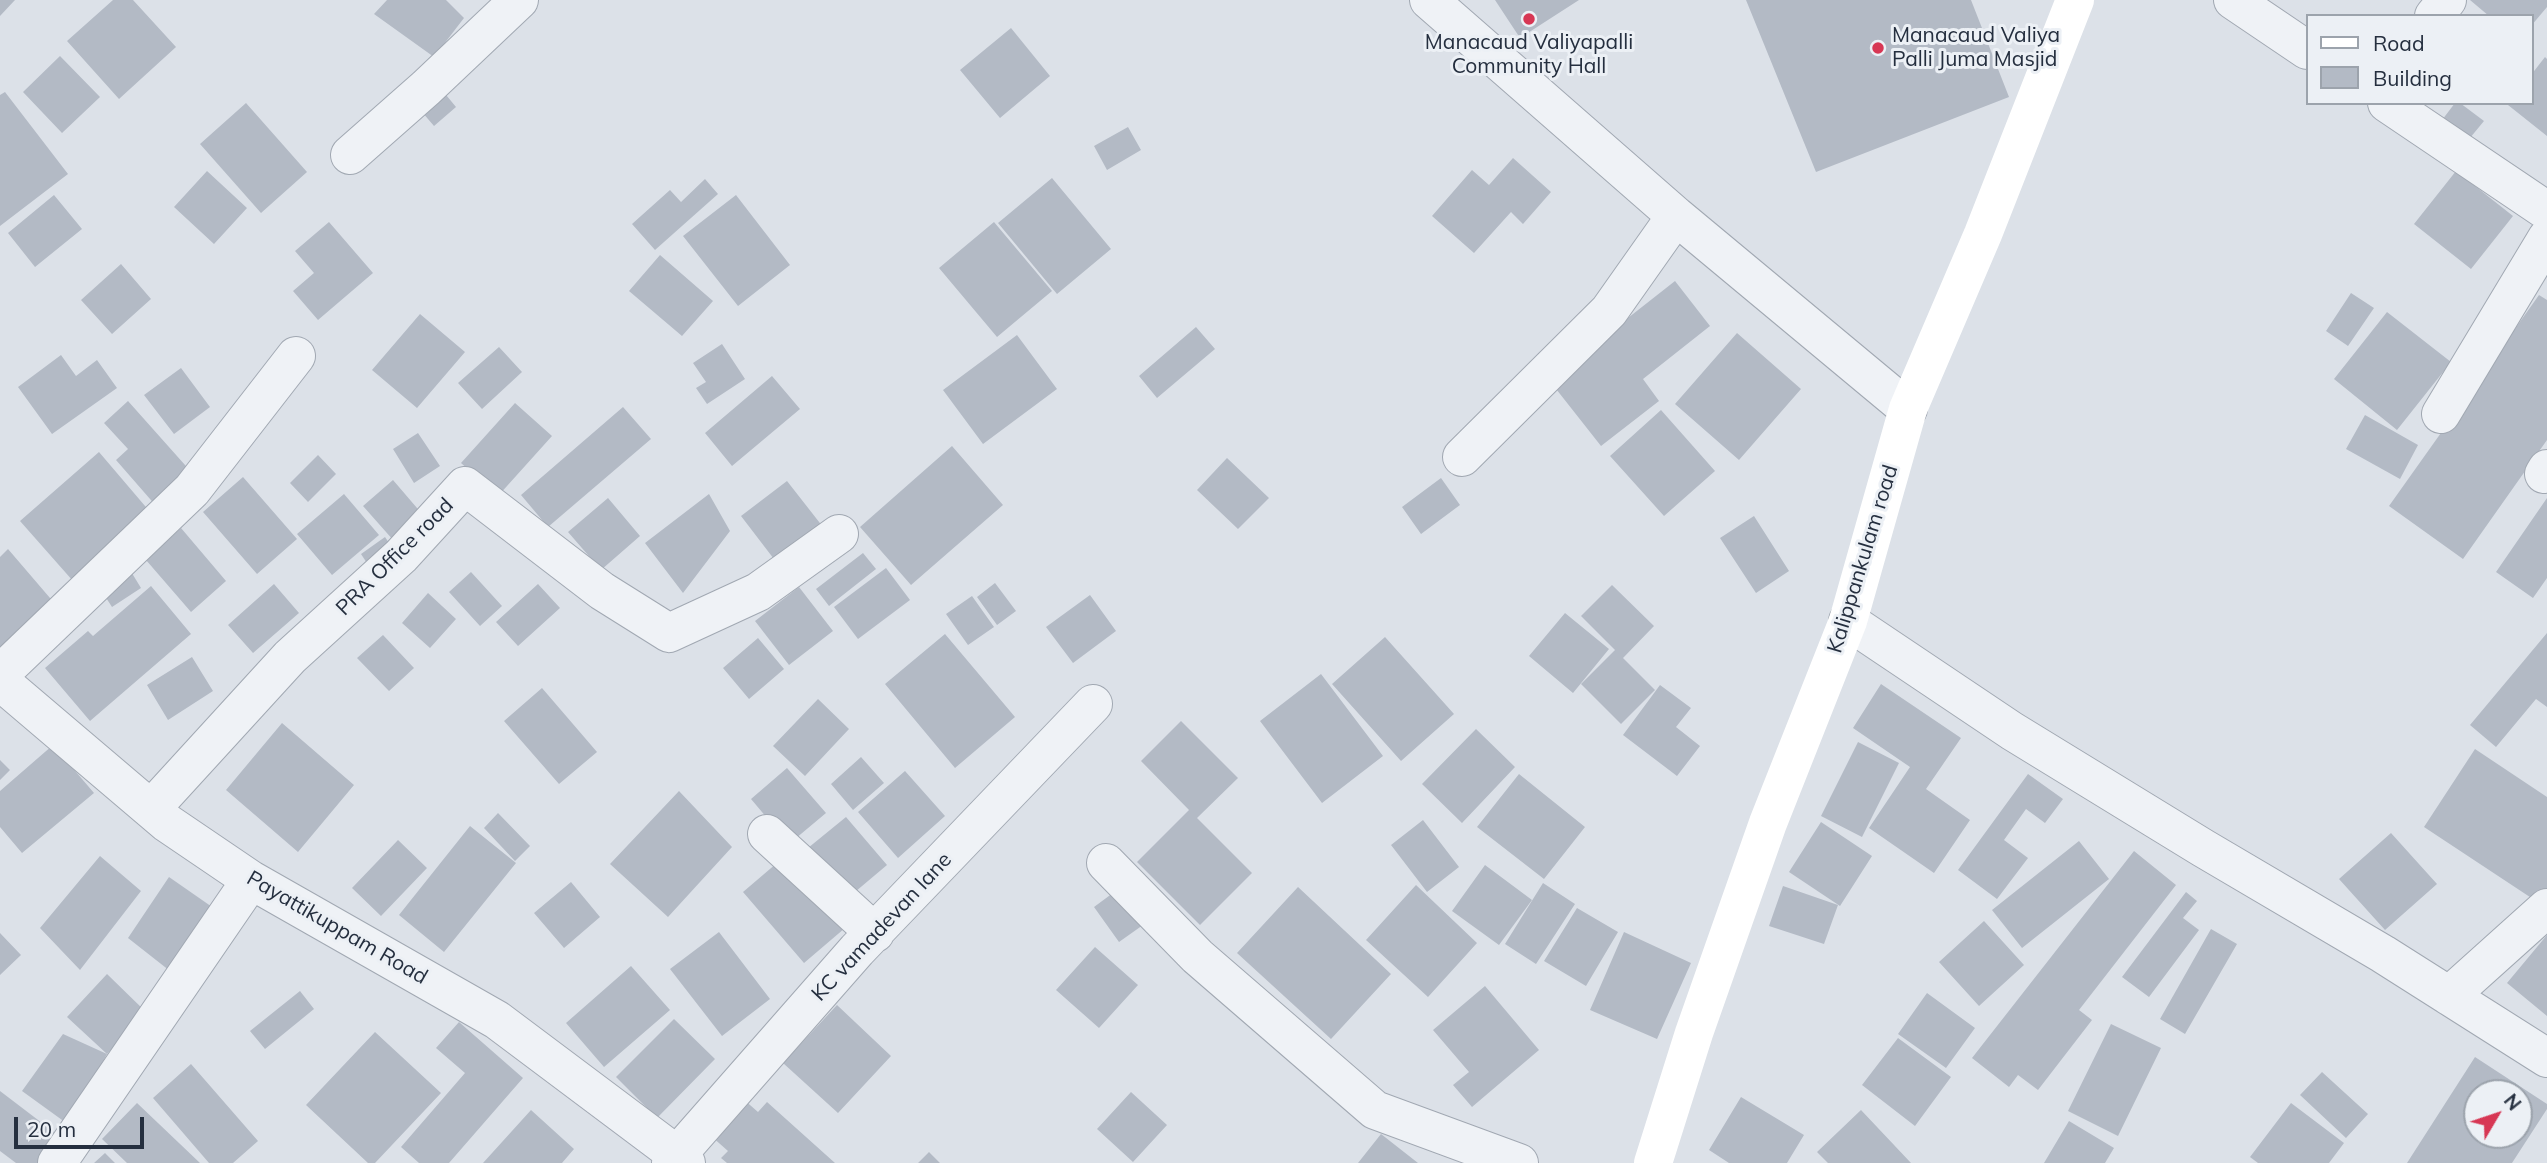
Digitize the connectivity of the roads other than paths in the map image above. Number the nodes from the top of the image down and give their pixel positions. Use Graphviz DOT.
graph roads {
  1 [pos="519,0"];
  2 [pos="1429,0"];
  3 [pos="2075,0"];
  4 [pos="2233,0"];
  5 [pos="2447,0"];
  6 [pos="2436,14"];
  7 [pos="2306,49"];
  8 [pos="2390,105"];
  9 [pos="350,155"];
  10 [pos="2547,211"];
  11 [pos="1676,216"];
  12 [pos="2547,238"];
  13 [pos="296,356"];
  14 [pos="1908,409"];
  15 [pos="2441,414"];
  16 [pos="1462,457"];
  17 [pos="839,534"];
  18 [pos="1848,621"];
  19 [pos="0,674"];
  20 [pos="0,681"];
  21 [pos="1093,705"];
  22 [pos="151,809"];
  23 [pos="766,834"];
  24 [pos="1106,863"];
  25 [pos="251,880"];
  26 [pos="2547,908"];
  27 [pos="876,933"];
  28 [pos="2449,996"];
  29 [pos="2547,1058"];
  30 [pos="678,1160"];
  31 [pos="57,1163"];
  32 [pos="1519,1163"];
  33 [pos="1653,1163"];
  1 -- 9 [label="street"];
  2 -- 11 [label="street"];
  3 -- 14 [label="street, Kalippankulam road"];
  4 -- 7 [label="street"];
  5 -- 6 [label="street"];
  8 -- 10 [label="street"];
  11 -- 14 [label="street"];
  11 -- 16 [label="street"];
  12 -- 15 [label="street"];
  13 -- 19 [label="street"];
  14 -- 18 [label="street, Kalippankulam road"];
  17 -- 22 [label="street, PRA Office road"];
  18 -- 28 [label="street"];
  18 -- 33 [label="street, Kalippankulam road"];
  20 -- 22 [label="street, Payattikuppam Road"];
  21 -- 27 [label="street, KC vamadevan lane"];
  22 -- 25 [label="street, Payattikuppam Road"];
  23 -- 27 [label="street"];
  24 -- 32 [label="street"];
  25 -- 30 [label="street, Payattikuppam Road"];
  25 -- 31 [label="street"];
  26 -- 28 [label="street"];
  27 -- 30 [label="street, KC vamadevan lane"];
  28 -- 29 [label="street"];
}
